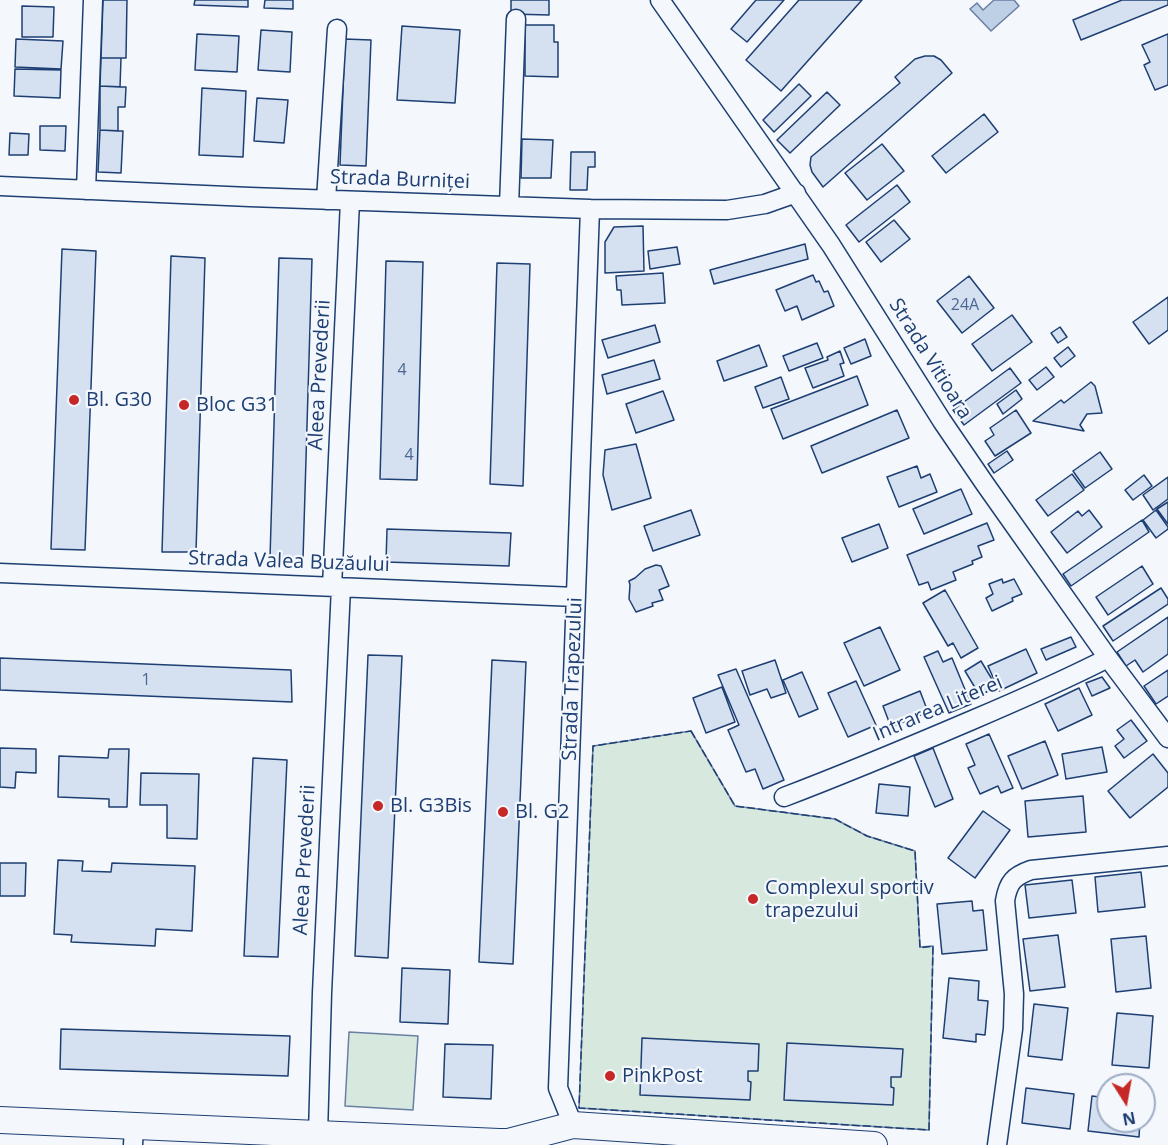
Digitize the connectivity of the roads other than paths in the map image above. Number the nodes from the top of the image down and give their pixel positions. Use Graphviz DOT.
graph roads {
  1 [pos="93,0"];
  2 [pos="660,0"];
  3 [pos="516,19"];
  4 [pos="337,29"];
  5 [pos="0,186"];
  6 [pos="86,190"];
  7 [pos="796,193"];
  8 [pos="326,200"];
  9 [pos="350,201"];
  10 [pos="509,206"];
  11 [pos="590,209"];
  12 [pos="0,573"];
  13 [pos="336,587"];
  14 [pos="576,597"];
  15 [pos="1108,658"];
  16 [pos="1168,738"];
  17 [pos="784,796"];
  18 [pos="1168,856"];
  19 [pos="0,1120"];
  20 [pos="318,1134"];
  21 [pos="573,1135"];
  22 [pos="134,1136"];
  23 [pos="433,1143"];
  24 [pos="874,1145"];
  25 [pos="997,1145"];
  1 -- 6 [label="street"];
  2 -- 7 [label="street, Strada Vitioara"];
  3 -- 10 [label="street"];
  4 -- 8 [label="street"];
  5 -- 6 [label="street, Strada Burniței"];
  6 -- 8 [label="street, Strada Burniței"];
  7 -- 11 [label="street, Strada Burniței"];
  7 -- 15 [label="street, Strada Vitioara"];
  8 -- 9 [label="street, Strada Burniței"];
  9 -- 10 [label="street, Strada Burniței"];
  9 -- 13 [label="street, Aleea Prevederii"];
  10 -- 11 [label="street, Strada Burniței"];
  11 -- 14 [label="street, Strada Trapezului"];
  12 -- 13 [label="street, Strada Valea Buzăului"];
  13 -- 14 [label="street, Strada Valea Buzăului"];
  13 -- 20 [label="street, Aleea Prevederii"];
  14 -- 21 [label="street, Strada Trapezului"];
  15 -- 16 [label="street, Strada Vitioara"];
  15 -- 17 [label="street, Intrarea Literei"];
  18 -- 25 [label="street"];
  19 -- 22 [label="street"];
  20 -- 22 [label="street"];
  20 -- 23 [label="street"];
  21 -- 23 [label="street"];
  21 -- 24 [label="street"];
}
